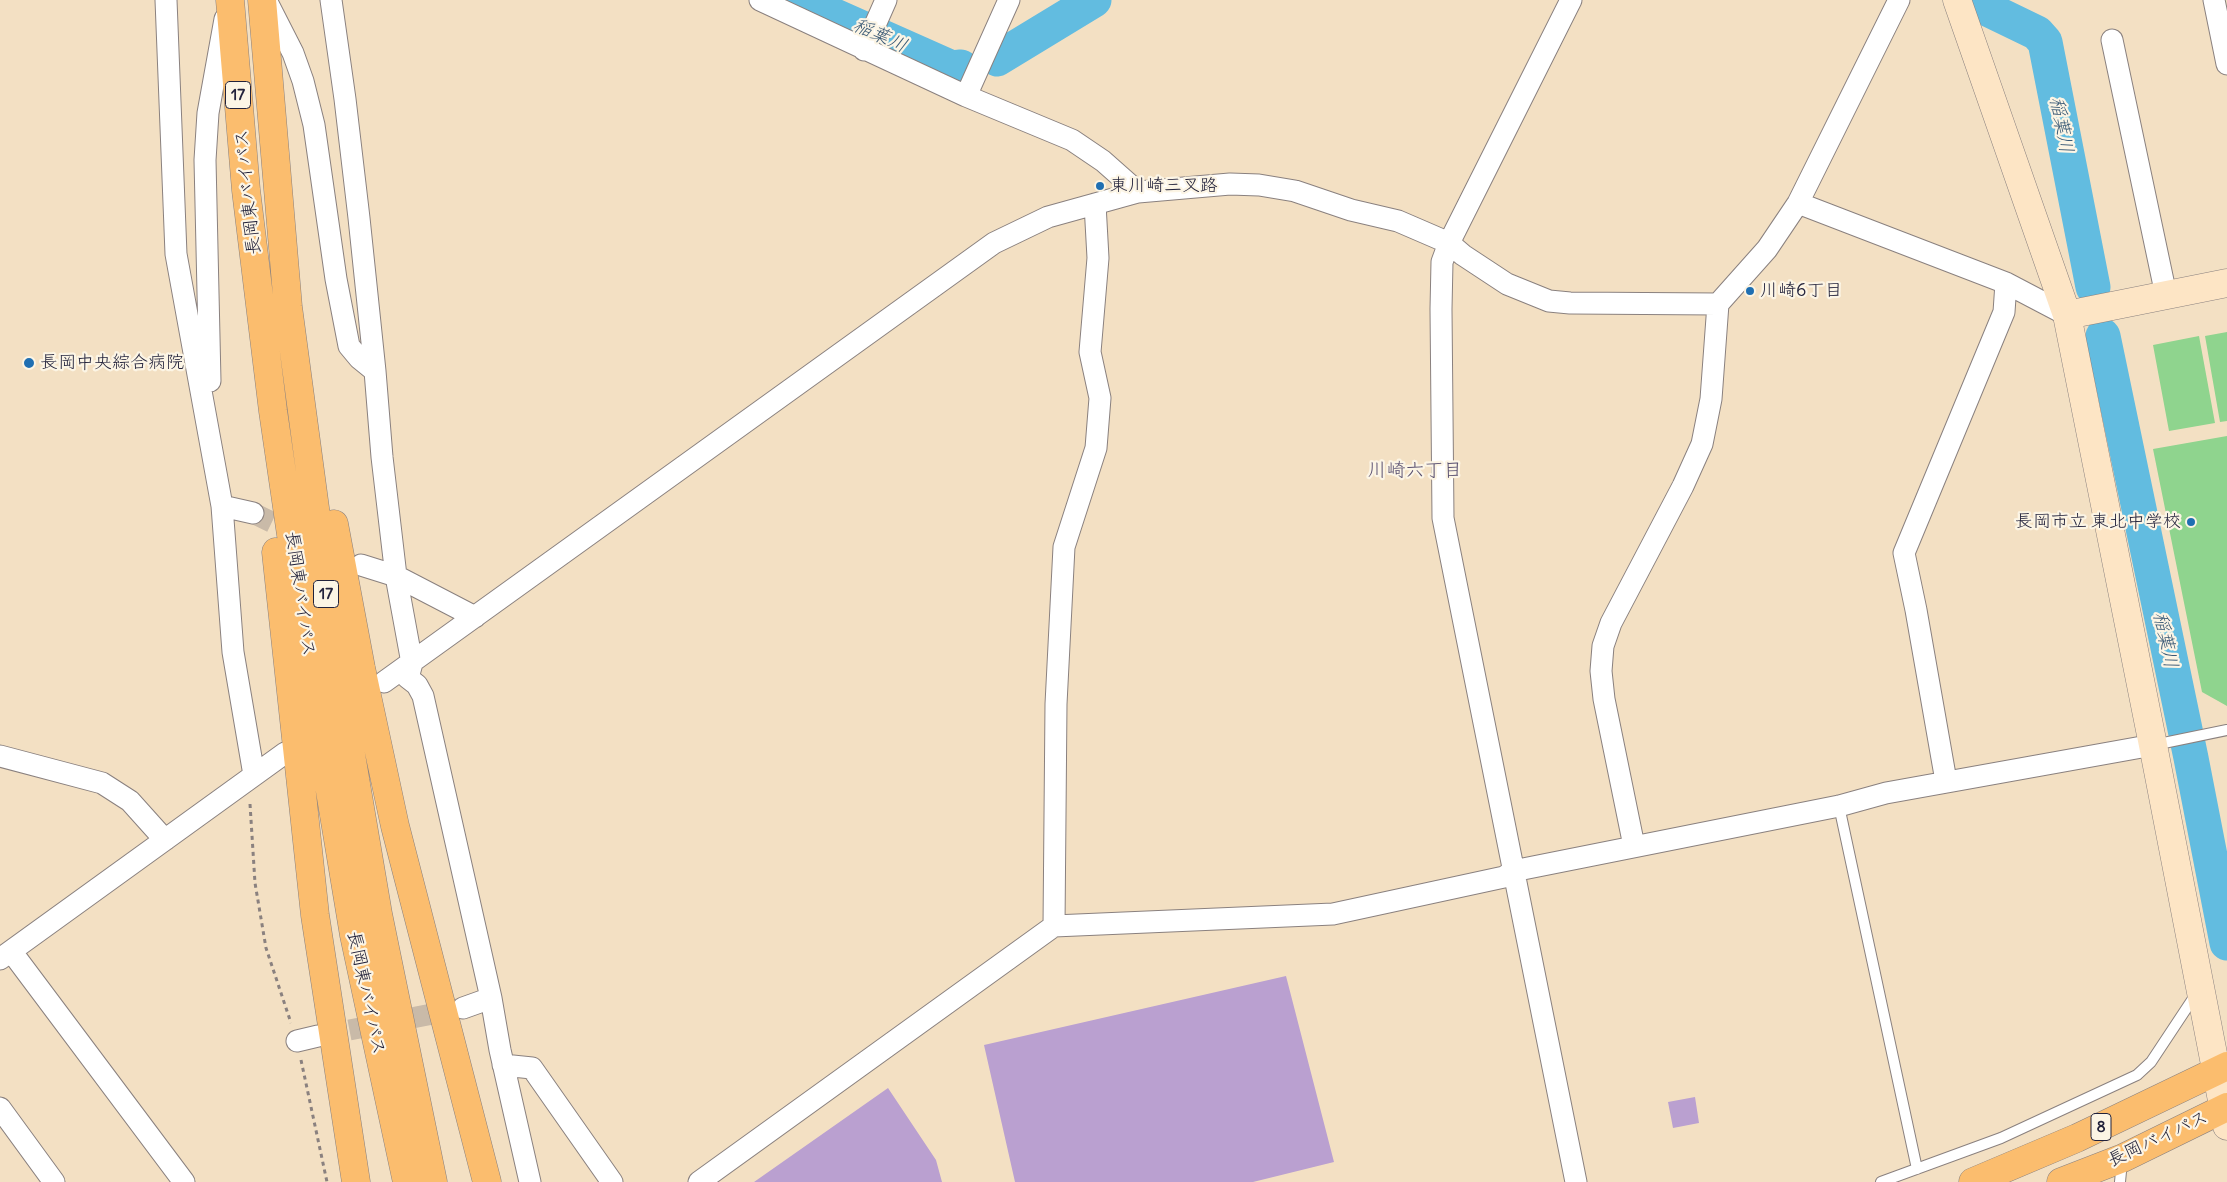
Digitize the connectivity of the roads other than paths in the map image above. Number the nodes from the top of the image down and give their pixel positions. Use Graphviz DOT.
graph roads {
  1 [pos="166,0"];
  2 [pos="229,0"];
  3 [pos="262,0"];
  4 [pos="266,0"];
  5 [pos="331,0"];
  6 [pos="760,0"];
  7 [pos="886,0"];
  8 [pos="1009,0"];
  9 [pos="1571,0"];
  10 [pos="1899,0"];
  11 [pos="1957,0"];
  12 [pos="2214,0"];
  13 [pos="2112,40"];
  14 [pos="864,50"];
  15 [pos="2227,64"];
  16 [pos="966,96"];
  17 [pos="246,190"];
  18 [pos="1138,192"];
  19 [pos="1798,203"];
  20 [pos="1095,204"];
  21 [pos="1449,242"];
  22 [pos="2227,282"];
  23 [pos="2006,283"];
  24 [pos="2166,295"];
  25 [pos="1718,304"];
  26 [pos="288,307"];
  27 [pos="2067,315"];
  28 [pos="375,371"];
  29 [pos="210,439"];
  30 [pos="222,506"];
  31 [pos="253,513"];
  32 [pos="361,566"];
  33 [pos="396,576"];
  34 [pos="475,617"];
  35 [pos="412,663"];
  36 [pos="384,682"];
  37 [pos="2227,730"];
  38 [pos="2154,745"];
  39 [pos="285,753"];
  40 [pos="0,756"];
  41 [pos="254,775"];
  42 [pos="1946,781"];
  43 [pos="1839,806"];
  44 [pos="164,840"];
  45 [pos="1634,846"];
  46 [pos="1513,871"];
  47 [pos="1054,926"];
  48 [pos="6,955"];
  49 [pos="2200,987"];
  50 [pos="491,998"];
  51 [pos="463,1008"];
  52 [pos="318,1036"];
  53 [pos="297,1041"];
  54 [pos="504,1065"];
  55 [pos="2222,1069"];
  56 [pos="0,1108"];
  57 [pos="2226,1114"];
  58 [pos="1917,1169"];
  59 [pos="2121,1170"];
  60 [pos="54,1182"];
  61 [pos="184,1182"];
  62 [pos="356,1182"];
  63 [pos="407,1182"];
  64 [pos="433,1182"];
  65 [pos="486,1182"];
  66 [pos="530,1182"];
  67 [pos="612,1182"];
  68 [pos="699,1182"];
  69 [pos="1576,1182"];
  70 [pos="1881,1182"];
  71 [pos="1973,1182"];
  72 [pos="2061,1182"];
  1 -- 29 [label="street"];
  2 -- 17 [label="highway, 長岡東バイパス / 17"];
  2 -- 29 [label="street"];
  3 -- 26 [label="highway, 長岡東バイパス / 17"];
  4 -- 28 [label="street"];
  5 -- 28 [label="street"];
  6 -- 14 [label="street"];
  7 -- 14 [label="street"];
  8 -- 16 [label="street"];
  9 -- 21 [label="street"];
  10 -- 19 [label="street"];
  11 -- 27 [label="street"];
  12 -- 15 [label="street"];
  13 -- 24 [label="street"];
  14 -- 16 [label="street"];
  16 -- 18 [label="street"];
  17 -- 62 [label="highway, 17"];
  17 -- 63 [label="highway, 長岡東バイパス / 17"];
  18 -- 20 [label="street"];
  18 -- 21 [label="street"];
  19 -- 23 [label="street"];
  19 -- 25 [label="street"];
  20 -- 34 [label="street"];
  20 -- 47 [label="street"];
  21 -- 25 [label="street"];
  21 -- 46 [label="street"];
  22 -- 24 [label="street"];
  23 -- 27 [label="street"];
  23 -- 42 [label="street"];
  24 -- 27 [label="street"];
  25 -- 45 [label="street"];
  26 -- 64 [label="highway, 長岡東バイパス / 17"];
  26 -- 65 [label="highway, 17"];
  27 -- 38 [label="street"];
  28 -- 33 [label="street"];
  29 -- 30 [label="street"];
  30 -- 31 [label="street"];
  30 -- 41 [label="street"];
  32 -- 33 [label="street"];
  33 -- 34 [label="street"];
  33 -- 35 [label="street"];
  34 -- 35 [label="street"];
  35 -- 36 [label="street"];
  35 -- 50 [label="street"];
  37 -- 38 [label="lane"];
  38 -- 42 [label="street"];
  38 -- 49 [label="street"];
  39 -- 41 [label="street"];
  40 -- 44 [label="street"];
  41 -- 44 [label="street"];
  42 -- 43 [label="street"];
  43 -- 45 [label="street"];
  43 -- 58 [label="lane"];
  44 -- 48 [label="street"];
  45 -- 46 [label="street"];
  46 -- 47 [label="street"];
  46 -- 69 [label="street"];
  47 -- 68 [label="street"];
  48 -- 61 [label="street"];
  49 -- 55 [label="street"];
  49 -- 58 [label="lane"];
  50 -- 51 [label="street"];
  50 -- 54 [label="street"];
  52 -- 53 [label="street"];
  54 -- 66 [label="street"];
  54 -- 67 [label="street"];
  55 -- 57 [label="street"];
  55 -- 71 [label="highway, 長岡バイパス / 8"];
  56 -- 60 [label="street"];
  57 -- 59 [label="highway, 長岡バイパス / 8"];
  58 -- 70 [label="lane"];
  59 -- 72 [label="highway, 長岡バイパス / 8"];
}
